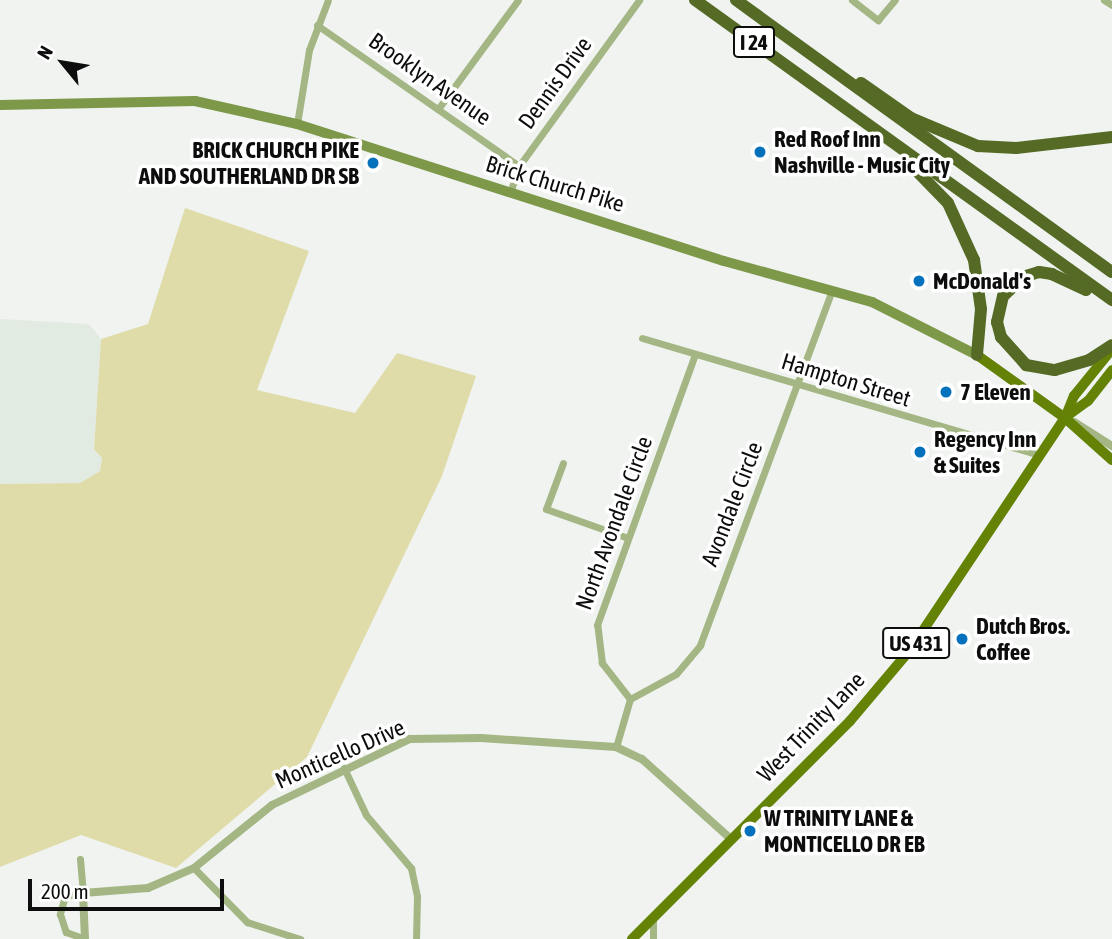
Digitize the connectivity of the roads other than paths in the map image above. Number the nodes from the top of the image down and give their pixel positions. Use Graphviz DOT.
graph roads {
  1 [pos="328,0"];
  2 [pos="519,0"];
  3 [pos="639,0"];
  4 [pos="695,0"];
  5 [pos="736,0"];
  6 [pos="852,0"];
  7 [pos="895,0"];
  8 [pos="317,25"];
  9 [pos="788,41"];
  10 [pos="813,84"];
  11 [pos="0,106"];
  12 [pos="438,109"];
  13 [pos="297,124"];
  14 [pos="1112,137"];
  15 [pos="519,166"];
  16 [pos="510,193"];
  17 [pos="1112,272"];
  18 [pos="831,292"];
  19 [pos="1109,298"];
  20 [pos="642,338"];
  21 [pos="1112,347"];
  22 [pos="695,355"];
  23 [pos="977,355"];
  24 [pos="1112,370"];
  25 [pos="798,384"];
  26 [pos="1065,418"];
  27 [pos="1112,446"];
  28 [pos="1040,455"];
  29 [pos="1112,460"];
  30 [pos="563,463"];
  31 [pos="628,538"];
  32 [pos="630,699"];
  33 [pos="616,747"];
  34 [pos="344,768"];
  35 [pos="732,840"];
  36 [pos="80,859"];
  37 [pos="194,868"];
  38 [pos="83,893"];
  39 [pos="653,919"];
  40 [pos="85,939"];
  41 [pos="300,939"];
  42 [pos="416,939"];
  43 [pos="632,939"];
  44 [pos="653,939"];
  1 -- 8 [label="street"];
  2 -- 12 [label="street"];
  3 -- 15 [label="street, Dennis Drive"];
  4 -- 10 [label="highway, I 24"];
  5 -- 9 [label="highway, I 24"];
  6 -- 7 [label="street"];
  8 -- 12 [label="street, Brooklyn Avenue"];
  8 -- 13 [label="street"];
  9 -- 14 [label="highway"];
  9 -- 17 [label="highway, I 24"];
  10 -- 19 [label="highway, I 24"];
  10 -- 23 [label="highway"];
  11 -- 13 [label="main road, Brick Church Pike"];
  12 -- 15 [label="street, Brooklyn Avenue"];
  13 -- 16 [label="main road, Brick Church Pike"];
  15 -- 16 [label="street, Dennis Drive"];
  16 -- 18 [label="main road, Brick Church Pike"];
  18 -- 23 [label="main road, Brick Church Pike"];
  18 -- 25 [label="street, Avondale Circle"];
  19 -- 21 [label="highway"];
  20 -- 22 [label="street, Hampton Street"];
  21 -- 26 [label="main road, West Trinity Lane / US 431"];
  22 -- 25 [label="street, Hampton Street"];
  22 -- 31 [label="street, North Avondale Circle"];
  23 -- 26 [label="main road, Brick Church Pike"];
  24 -- 26 [label="main road, West Trinity Lane / US 431"];
  25 -- 28 [label="street, Hampton Street"];
  25 -- 32 [label="street, Avondale Circle"];
  26 -- 27 [label="street, Brick Church Pike"];
  26 -- 28 [label="main road, West Trinity Lane / US 431"];
  26 -- 29 [label="main road, Brick Church Pike"];
  28 -- 35 [label="main road, West Trinity Lane / US 431"];
  30 -- 31 [label="street"];
  31 -- 32 [label="street, North Avondale Circle"];
  32 -- 33 [label="street"];
  33 -- 34 [label="street, Monticello Drive"];
  33 -- 35 [label="street, Monticello Drive"];
  34 -- 37 [label="street, Monticello Drive"];
  34 -- 42 [label="street"];
  35 -- 39 [label="main road, West Trinity Lane / US 431"];
  36 -- 38 [label="street"];
  37 -- 38 [label="street, Monticello Drive"];
  37 -- 41 [label="street"];
  38 -- 40 [label="street"];
  38 -- 40 [label="street"];
  39 -- 43 [label="main road, West Trinity Lane / US 431"];
  39 -- 44 [label="street"];
}
